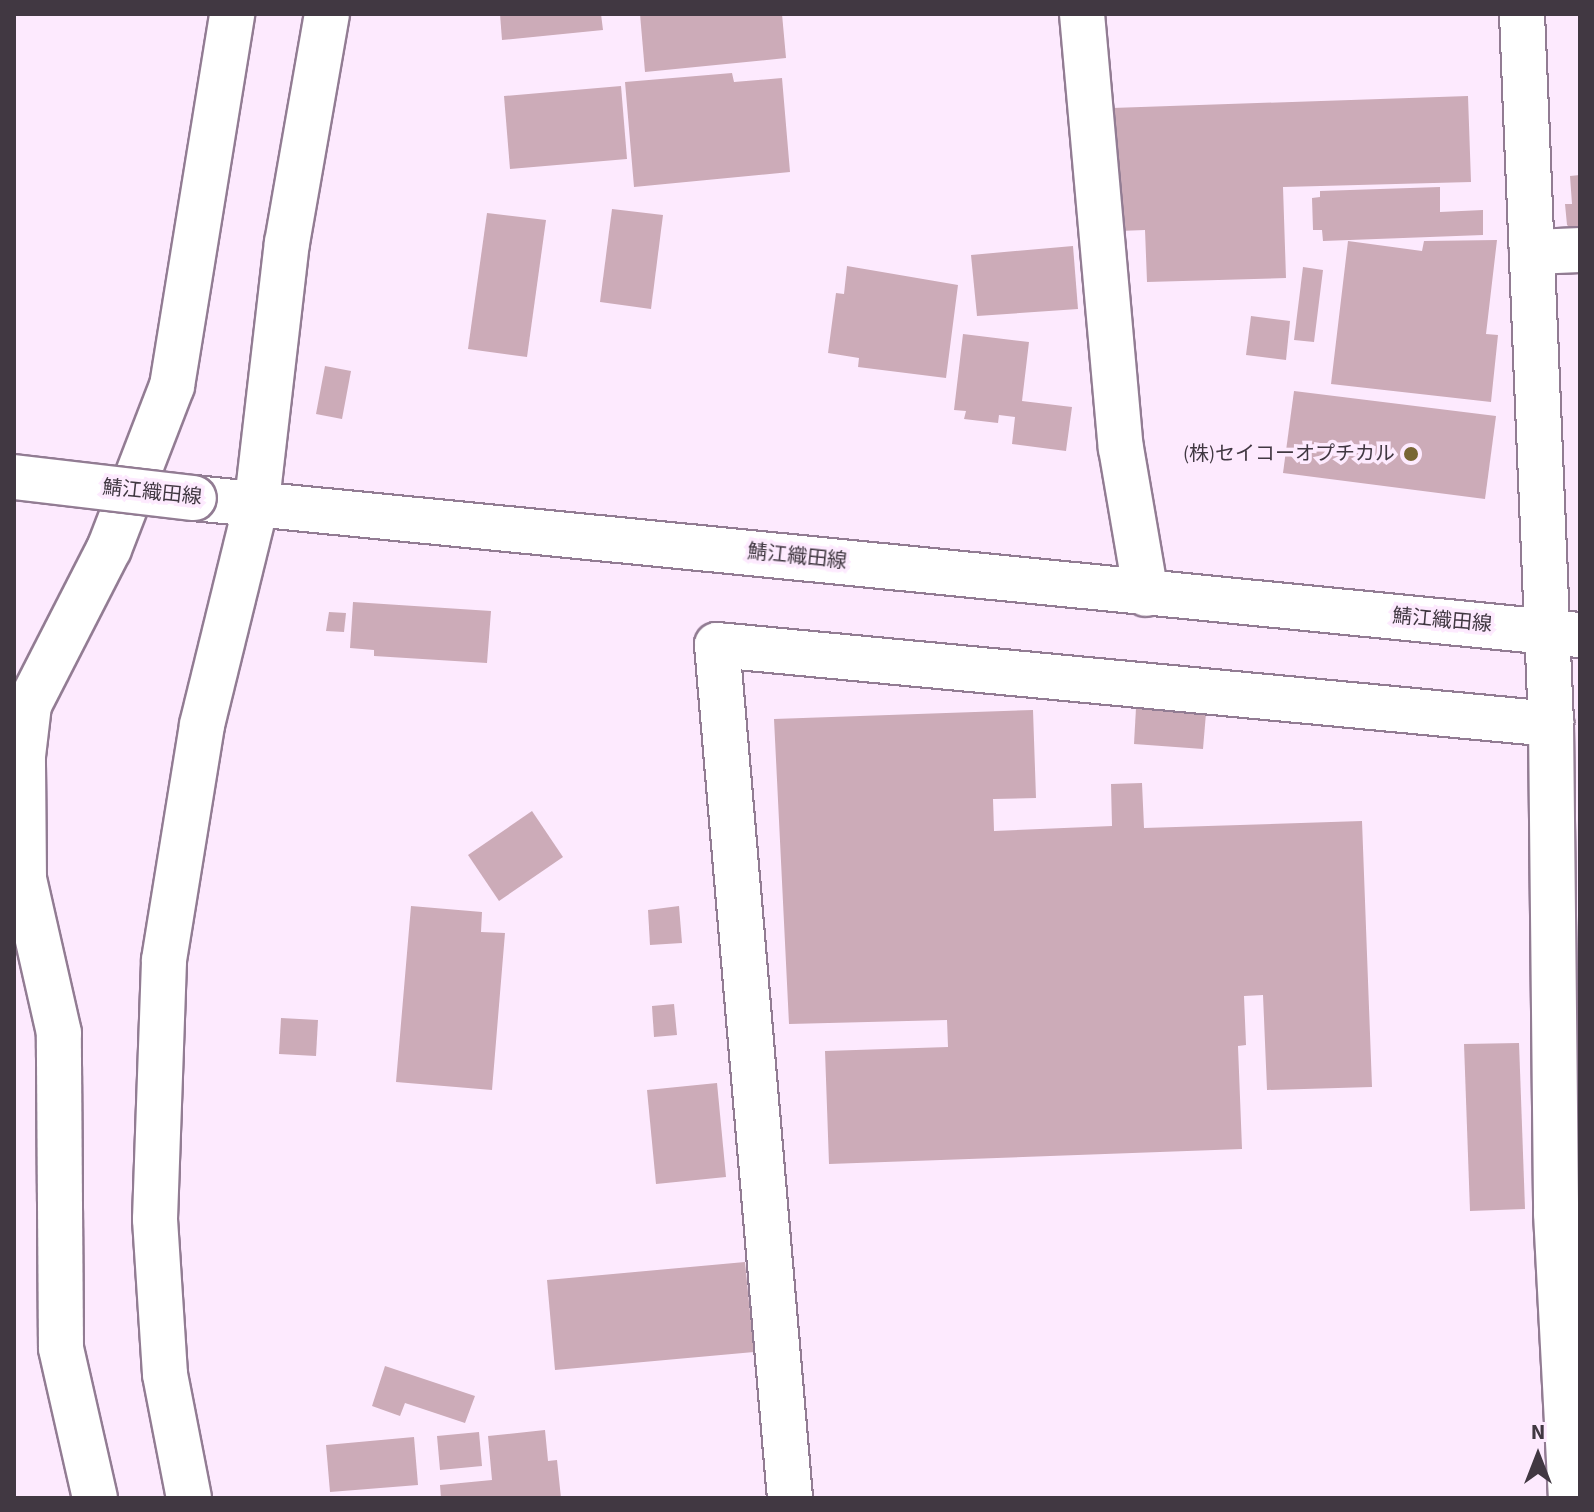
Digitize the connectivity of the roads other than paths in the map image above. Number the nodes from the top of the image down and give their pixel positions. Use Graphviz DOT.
graph roads {
  1 [pos="232,14"];
  2 [pos="327,14"];
  3 [pos="1082,14"];
  4 [pos="1522,14"];
  5 [pos="1580,250"];
  6 [pos="1532,252"];
  7 [pos="14,477"];
  8 [pos="257,501"];
  9 [pos="1146,594"];
  10 [pos="1564,633"];
  11 [pos="1551,724"];
  12 [pos="1568,1214"];
  13 [pos="95,1498"];
  14 [pos="189,1498"];
  15 [pos="790,1498"];
  16 [pos="1571,1498"];
  1 -- 13 [label="street"];
  2 -- 8 [label="street"];
  3 -- 9 [label="street"];
  4 -- 6 [label="street"];
  5 -- 6 [label="street"];
  6 -- 10 [label="street"];
  7 -- 8 [label="street, 鯖江織田線, bridge"];
  8 -- 9 [label="street, 鯖江織田線"];
  8 -- 14 [label="street"];
  9 -- 10 [label="street, 鯖江織田線"];
  10 -- 11 [label="street"];
  11 -- 12 [label="street"];
  11 -- 15 [label="street"];
  12 -- 16 [label="street"];
}
